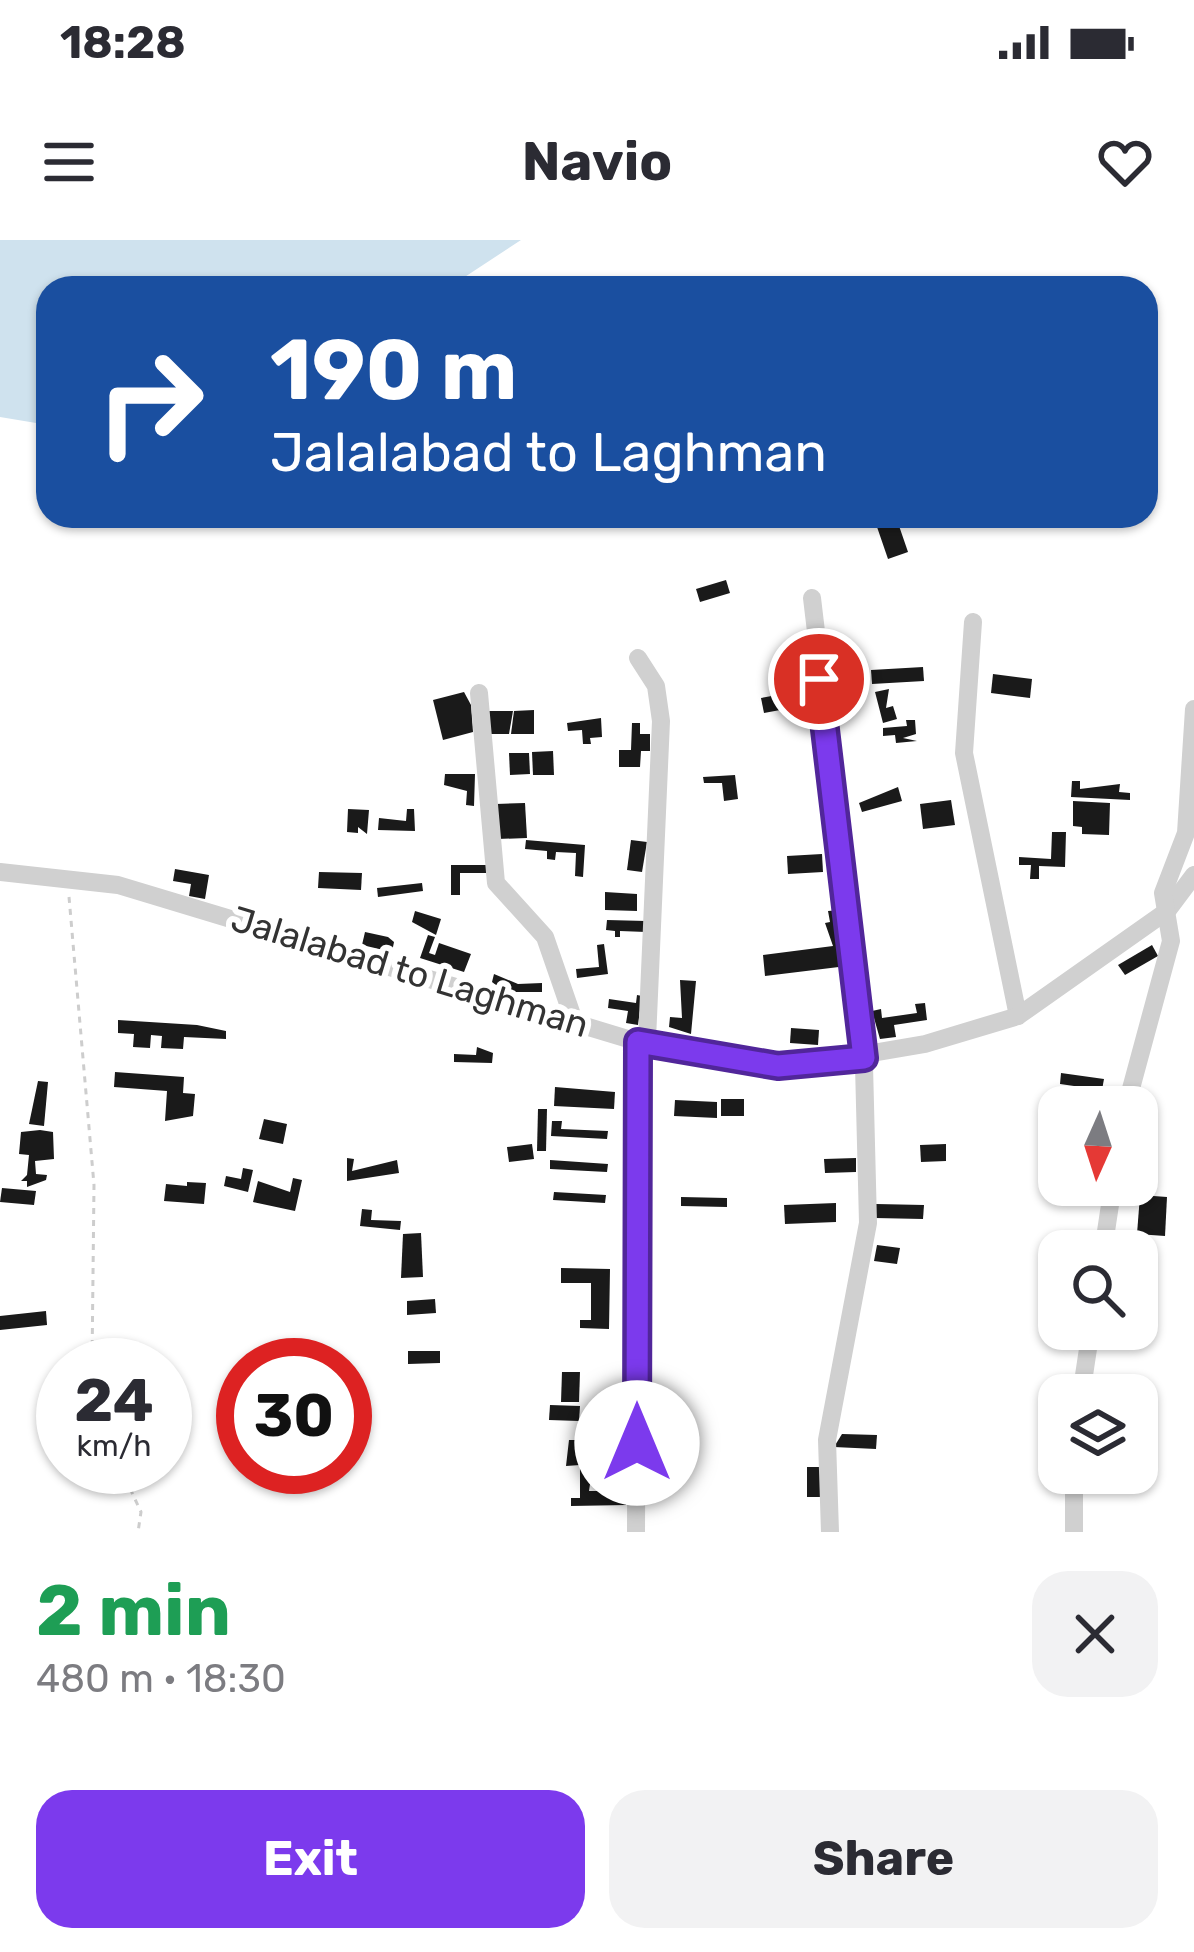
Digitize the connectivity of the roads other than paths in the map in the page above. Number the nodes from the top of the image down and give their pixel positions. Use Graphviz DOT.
graph roads {
  1 [pos="812,598"];
  2 [pos="974,622"];
  3 [pos="638,658"];
  4 [pos="479,693"];
  5 [pos="1194,709"];
  6 [pos="0,872"];
  7 [pos="1194,875"];
  8 [pos="1167,911"];
  9 [pos="1018,1016"];
  10 [pos="573,1018"];
  11 [pos="643,1041"];
  12 [pos="864,1058"];
  13 [pos="1132,1086"];
  14 [pos="1074,1494"];
  15 [pos="637,1532"];
  16 [pos="830,1532"];
  17 [pos="1074,1532"];
  1 -- 12 [label="street"];
  2 -- 9 [label="street"];
  3 -- 11 [label="street"];
  4 -- 10 [label="street"];
  5 -- 8 [label="street"];
  6 -- 10 [label="street, Jalalabad to Laghman"];
  7 -- 8 [label="street, Jalalabad to Laghman"];
  8 -- 9 [label="street, Jalalabad to Laghman"];
  8 -- 13 [label="street"];
  9 -- 12 [label="street, Jalalabad to Laghman"];
  10 -- 11 [label="street, Jalalabad to Laghman"];
  11 -- 12 [label="street, Jalalabad to Laghman"];
  11 -- 15 [label="street"];
  12 -- 16 [label="street"];
  14 -- 17 [label="street"];
}
